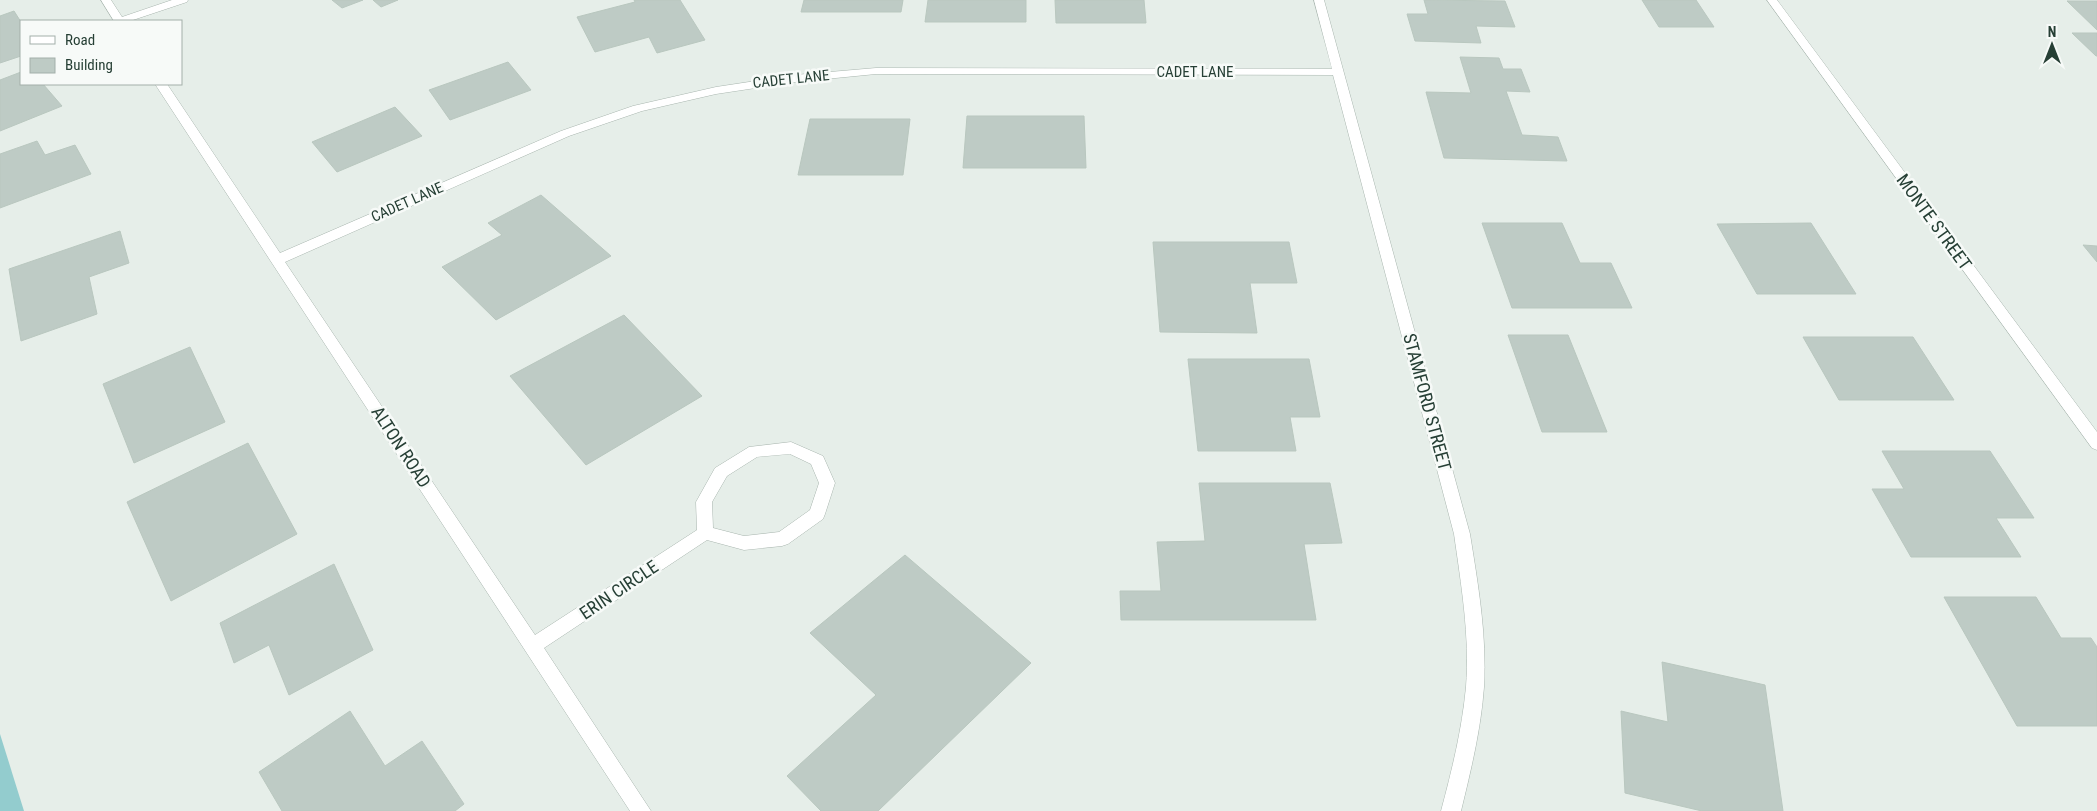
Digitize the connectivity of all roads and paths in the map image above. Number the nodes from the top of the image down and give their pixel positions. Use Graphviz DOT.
graph roads {
  1 [pos="106,0"];
  2 [pos="183,0"];
  3 [pos="1318,0"];
  4 [pos="1772,0"];
  5 [pos="119,20"];
  6 [pos="123,20"];
  7 [pos="1338,72"];
  8 [pos="162,85"];
  9 [pos="276,260"];
  10 [pos="2097,444"];
  11 [pos="705,533"];
  12 [pos="532,646"];
  13 [pos="641,811"];
  14 [pos="1451,811"];
  1 -- 5 [label="street"];
  2 -- 6 [label="street"];
  3 -- 7 [label="street, STAMFORD STREET"];
  4 -- 10 [label="street, MONTE STREET"];
  7 -- 9 [label="street, CADET LANE"];
  7 -- 14 [label="street, STAMFORD STREET"];
  8 -- 9 [label="street, ALTON ROAD"];
  9 -- 12 [label="street, ALTON ROAD"];
  11 -- 11 [label="street"];
  11 -- 12 [label="street, ERIN CIRCLE"];
  12 -- 13 [label="street, ALTON ROAD"];
}
